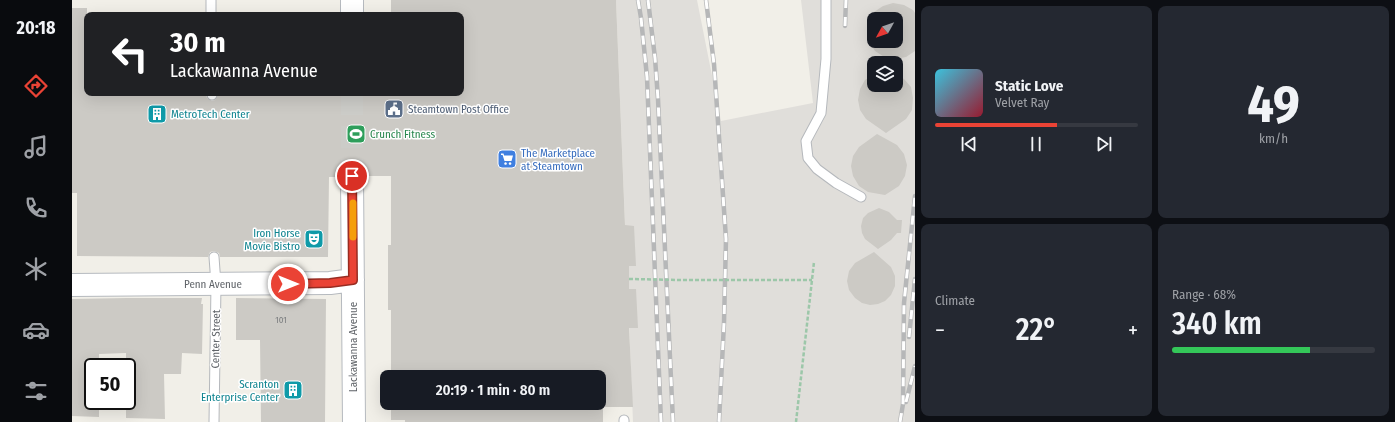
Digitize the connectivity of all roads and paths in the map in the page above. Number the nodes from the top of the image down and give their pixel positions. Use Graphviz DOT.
graph roads {
  1 [pos="211,0"];
  2 [pos="352,0"];
  3 [pos="826,0"];
  4 [pos="211,12"];
  5 [pos="352,12"];
  6 [pos="352,176"];
  7 [pos="860,197"];
  8 [pos="214,257"];
  9 [pos="814,262"];
  10 [pos="629,279"];
  11 [pos="353,280"];
  12 [pos="812,280"];
  13 [pos="216,284"];
  14 [pos="72,285"];
  15 [pos="214,422"];
  16 [pos="354,422"];
  17 [pos="796,422"];
  1 -- 4 [label="lane"];
  2 -- 5 [label="main road"];
  3 -- 7 [label="lane"];
  6 -- 11 [label="main road, Lackawanna Avenue"];
  8 -- 13 [label="lane, Center Street"];
  9 -- 12 [label="path"];
  10 -- 12 [label="path, bridge"];
  11 -- 13 [label="main road, Penn Avenue"];
  11 -- 16 [label="main road, Lackawanna Avenue"];
  12 -- 17 [label="path"];
  13 -- 14 [label="main road, Penn Avenue"];
  13 -- 15 [label="lane, Center Street"];
}
